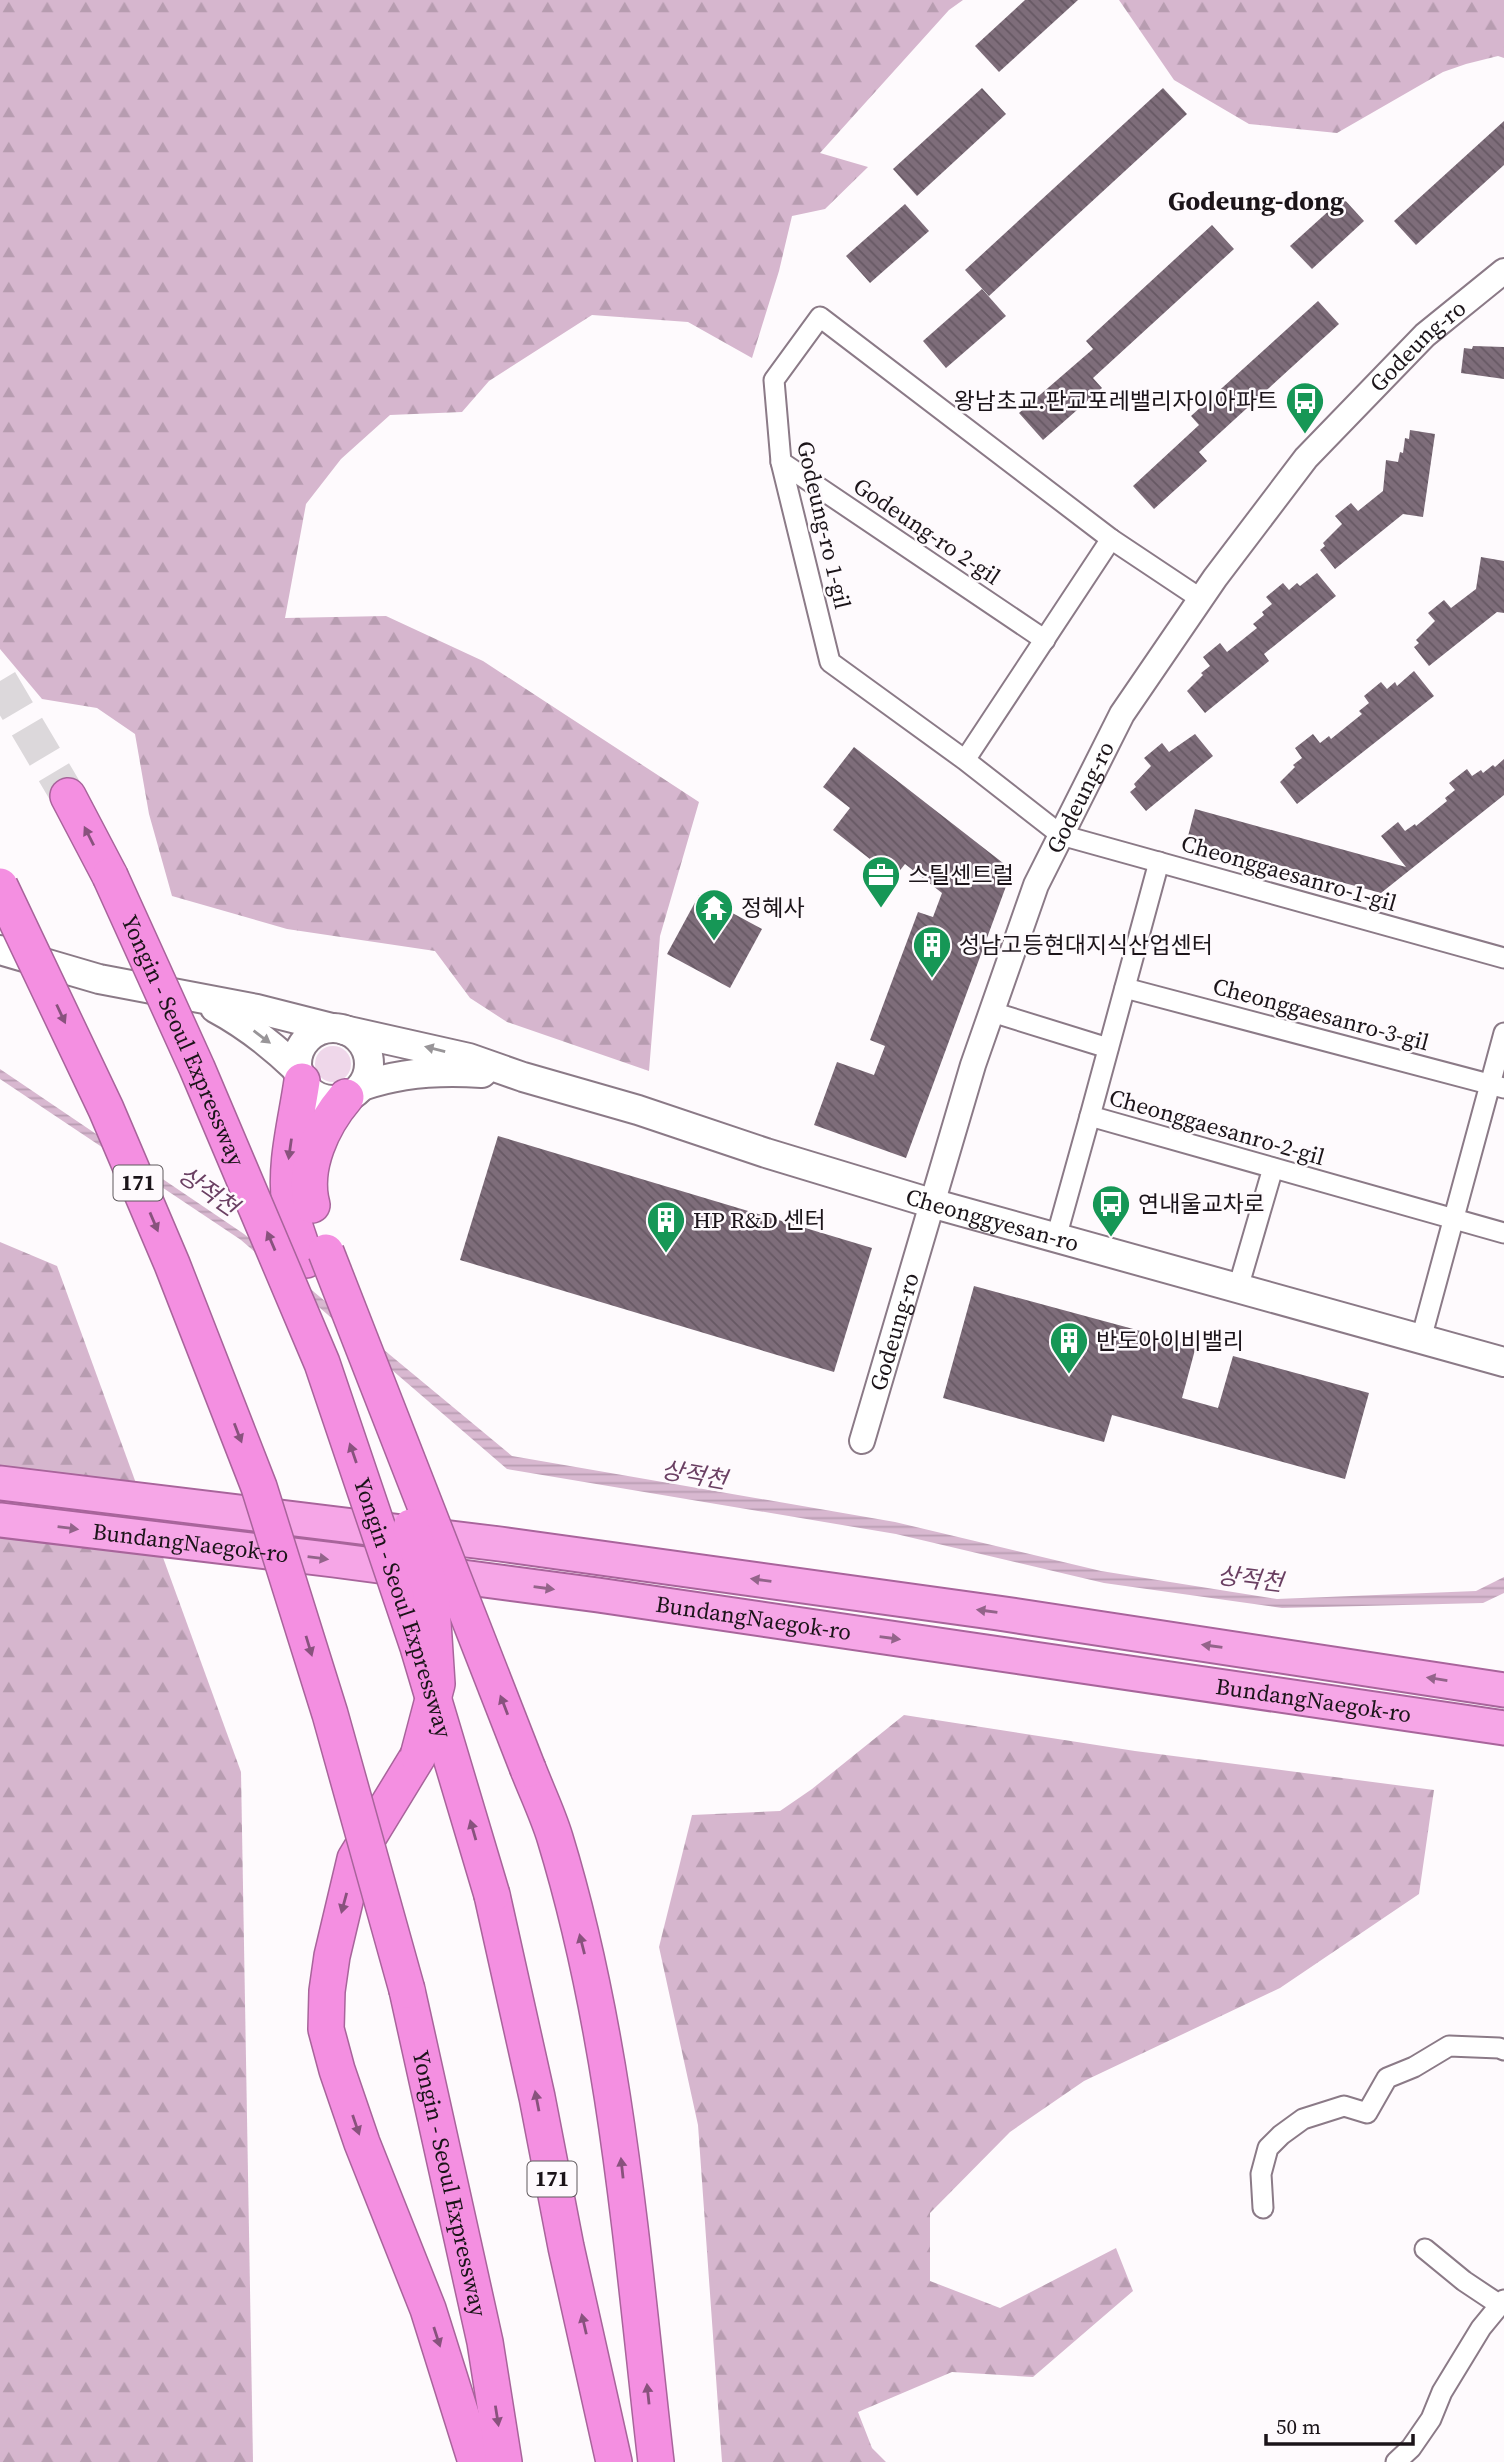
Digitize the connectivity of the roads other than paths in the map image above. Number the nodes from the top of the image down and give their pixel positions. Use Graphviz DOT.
graph roads {
  1 [pos="1504,271"];
  2 [pos="781,462"];
  3 [pos="1111,539"];
  4 [pos="1201,599"];
  5 [pos="1045,640"];
  6 [pos="965,761"];
  7 [pos="68,796"];
  8 [pos="1061,835"];
  9 [pos="1159,862"];
  10 [pos="0,886"];
  11 [pos="0,950"];
  12 [pos="1504,958"];
  13 [pos="1125,988"];
  14 [pos="181,994"];
  15 [pos="992,1012"];
  16 [pos="338,1029"];
  17 [pos="1504,1033"];
  18 [pos="1108,1048"];
  19 [pos="300,1076"];
  20 [pos="523,1077"];
  21 [pos="1497,1086"];
  22 [pos="354,1091"];
  23 [pos="1090,1116"];
  24 [pos="1273,1168"];
  25 [pos="931,1203"];
  26 [pos="1454,1219"];
  27 [pos="1504,1233"];
  28 [pos="1056,1238"];
  29 [pos="316,1256"];
  30 [pos="1238,1288"];
  31 [pos="1421,1339"];
  32 [pos="1504,1362"];
  33 [pos="862,1441"];
  34 [pos="0,1483"];
  35 [pos="0,1520"];
  36 [pos="1504,1690"];
  37 [pos="1504,1728"];
  38 [pos="1504,2050"];
  39 [pos="1263,2208"];
  40 [pos="1424,2249"];
  41 [pos="1502,2302"];
  42 [pos="476,2462"];
  43 [pos="504,2462"];
  44 [pos="614,2462"];
  45 [pos="656,2462"];
  46 [pos="1396,2462"];
  1 -- 4 [label="street, Godeung-ro"];
  2 -- 3 [label="street, Godeung-ro 1-gil"];
  2 -- 5 [label="street, Godeung-ro 2-gil"];
  2 -- 6 [label="street, Godeung-ro 1-gil"];
  3 -- 4 [label="street, Godeung-ro 1-gil"];
  3 -- 5 [label="street"];
  4 -- 8 [label="street, Godeung-ro"];
  5 -- 6 [label="street"];
  6 -- 8 [label="street, Godeung-ro 1-gil"];
  44 -- 7 [label="highway, Yongin - Seoul Expressway / 171, one-way, bridge"];
  8 -- 9 [label="street, Cheonggaesanro-1-gil"];
  8 -- 15 [label="street, Godeung-ro"];
  9 -- 12 [label="street, Cheonggaesanro-1-gil"];
  9 -- 13 [label="street, Cheonggaesanro-2-gil"];
  10 -- 43 [label="highway, Yongin - Seoul Expressway / 171, one-way, bridge"];
  11 -- 14 [label="main road, Cheonggyesan-ro"];
  13 -- 18 [label="street, Cheonggaesanro-2-gil"];
  13 -- 21 [label="street, Cheonggaesanro-3-gil"];
  14 -- 16 [label="main road, Cheonggyesan-ro"];
  14 -- 19 [label="main road, Cheonggyesan-ro, one-way"];
  15 -- 18 [label="street"];
  15 -- 25 [label="street, Godeung-ro"];
  16 -- 19 [label="main road"];
  20 -- 16 [label="main road, Cheonggyesan-ro, one-way"];
  16 -- 22 [label="main road"];
  17 -- 21 [label="street"];
  18 -- 23 [label="street, Cheonggaesanro-2-gil"];
  19 -- 22 [label="main road"];
  19 -- 29 [label="highway, one-way"];
  20 -- 22 [label="main road, Cheonggyesan-ro"];
  20 -- 25 [label="main road, Cheonggyesan-ro"];
  21 -- 26 [label="street"];
  22 -- 29 [label="highway"];
  23 -- 24 [label="street, Cheonggaesanro-2-gil"];
  23 -- 28 [label="street"];
  24 -- 26 [label="street, Cheonggaesanro-2-gil"];
  24 -- 30 [label="street"];
  25 -- 28 [label="main road, Cheonggyesan-ro"];
  25 -- 33 [label="street, Godeung-ro"];
  26 -- 27 [label="street, Cheonggaesanro-2-gil"];
  26 -- 31 [label="street"];
  28 -- 30 [label="main road, Cheonggyesan-ro"];
  29 -- 42 [label="highway, one-way, bridge"];
  45 -- 29 [label="highway, one-way, bridge"];
  30 -- 31 [label="main road, Cheonggyesan-ro"];
  31 -- 32 [label="main road, Cheonggyesan-ro"];
  36 -- 34 [label="highway, BundangNaegok-ro, one-way"];
  35 -- 37 [label="highway, BundangNaegok-ro, one-way"];
  38 -- 39 [label="street"];
  40 -- 41 [label="street"];
  41 -- 46 [label="street"];
}
